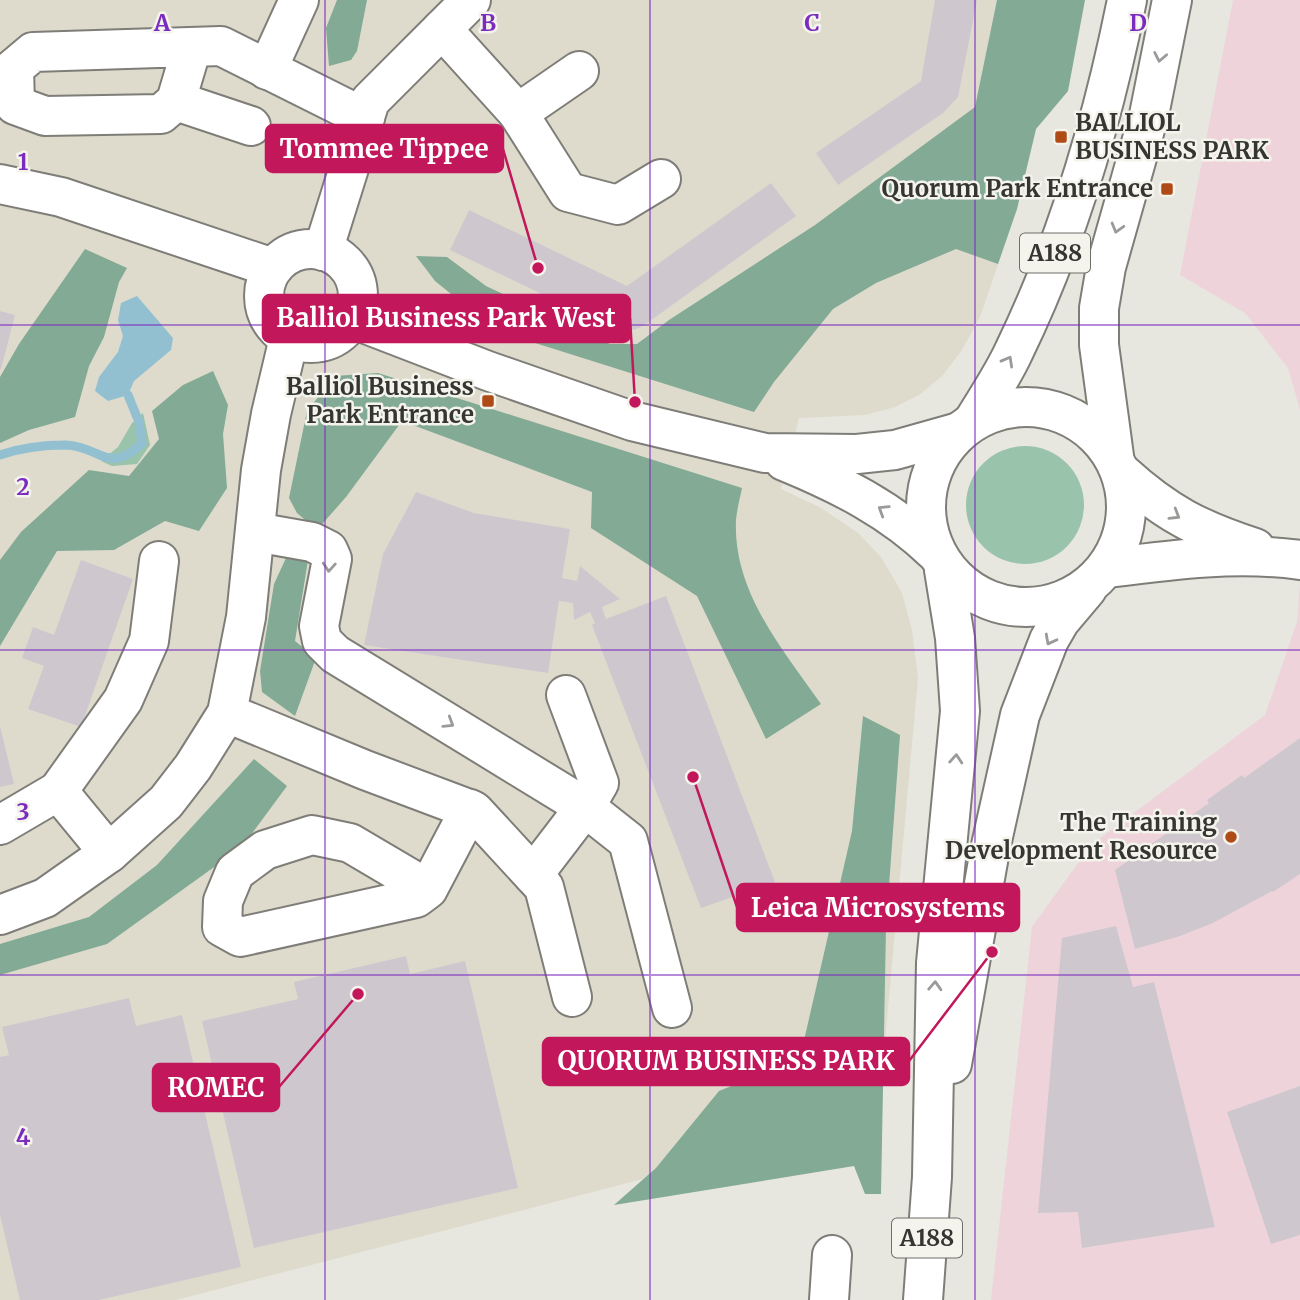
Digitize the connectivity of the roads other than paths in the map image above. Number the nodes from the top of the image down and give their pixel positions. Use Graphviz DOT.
graph roads {
  1 [pos="299,0"];
  2 [pos="471,0"];
  3 [pos="1127,0"];
  4 [pos="1172,0"];
  5 [pos="442,29"];
  6 [pos="192,47"];
  7 [pos="267,70"];
  8 [pos="579,71"];
  9 [pos="176,101"];
  10 [pos="518,113"];
  11 [pos="365,118"];
  12 [pos="251,127"];
  13 [pos="661,179"];
  14 [pos="0,184"];
  15 [pos="323,251"];
  16 [pos="272,268"];
  17 [pos="353,319"];
  18 [pos="289,338"];
  19 [pos="967,426"];
  20 [pos="765,453"];
  21 [pos="1118,464"];
  22 [pos="256,532"];
  23 [pos="1292,559"];
  24 [pos="159,561"];
  25 [pos="940,561"];
  26 [pos="1099,577"];
  27 [pos="566,695"];
  28 [pos="226,713"];
  29 [pos="58,791"];
  30 [pos="584,807"];
  31 [pos="470,809"];
  32 [pos="0,825"];
  33 [pos="109,853"];
  34 [pos="533,875"];
  35 [pos="428,889"];
  36 [pos="0,915"];
  37 [pos="572,997"];
  38 [pos="672,1008"];
  39 [pos="932,1177"];
  40 [pos="832,1255"];
  41 [pos="829,1300"];
  42 [pos="923,1300"];
  1 -- 7 [label="street"];
  2 -- 5 [label="street"];
  19 -- 3 [label="street, A188, one-way"];
  4 -- 21 [label="street, A188, one-way"];
  5 -- 10 [label="street"];
  5 -- 11 [label="street"];
  6 -- 7 [label="street"];
  6 -- 9 [label="street"];
  6 -- 9 [label="street"];
  7 -- 11 [label="street"];
  8 -- 10 [label="street"];
  9 -- 12 [label="street"];
  10 -- 13 [label="street"];
  11 -- 15 [label="street"];
  14 -- 16 [label="street"];
  15 -- 16 [label="street"];
  15 -- 17 [label="street"];
  16 -- 18 [label="street"];
  17 -- 18 [label="street"];
  17 -- 20 [label="street"];
  18 -- 22 [label="street"];
  19 -- 20 [label="street"];
  19 -- 21 [label="street"];
  19 -- 25 [label="street, A188"];
  25 -- 20 [label="street, one-way"];
  21 -- 23 [label="street, one-way"];
  21 -- 26 [label="street, A188"];
  22 -- 28 [label="street"];
  22 -- 30 [label="street, one-way"];
  23 -- 26 [label="street"];
  24 -- 29 [label="street"];
  25 -- 26 [label="street"];
  39 -- 25 [label="street, A188, one-way"];
  26 -- 39 [label="street, A188, one-way"];
  27 -- 30 [label="street"];
  28 -- 31 [label="street"];
  28 -- 33 [label="street"];
  29 -- 32 [label="street"];
  29 -- 33 [label="street"];
  30 -- 34 [label="street"];
  30 -- 38 [label="street"];
  31 -- 34 [label="street"];
  31 -- 35 [label="street"];
  33 -- 36 [label="street"];
  34 -- 37 [label="street"];
  35 -- 35 [label="street"];
  39 -- 42 [label="street, A188"];
  40 -- 41 [label="street"];
}
